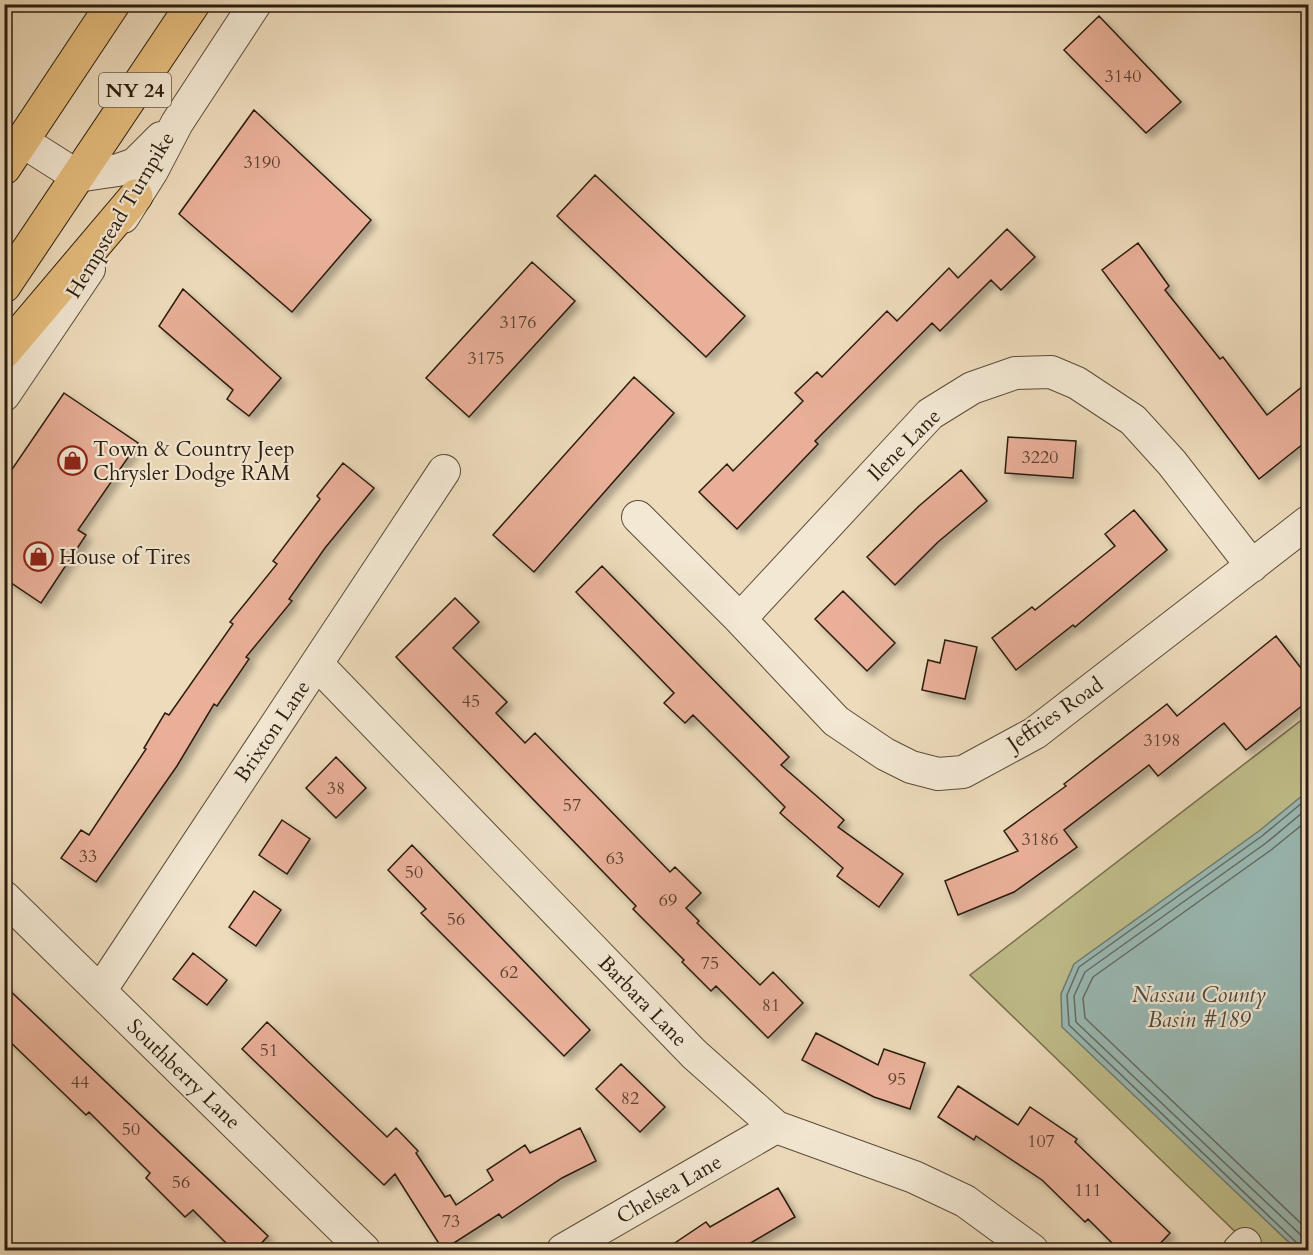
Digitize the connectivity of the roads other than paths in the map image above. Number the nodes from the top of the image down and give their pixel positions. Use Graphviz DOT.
graph roads {
  1 [pos="113,4"];
  2 [pos="193,4"];
  3 [pos="255,4"];
  4 [pos="177,123"];
  5 [pos="13,155"];
  6 [pos="77,176"];
  7 [pos="136,196"];
  8 [pos="4,286"];
  9 [pos="4,352"];
  10 [pos="4,395"];
  11 [pos="444,471"];
  12 [pos="638,517"];
  13 [pos="1308,522"];
  14 [pos="1252,566"];
  15 [pos="740,619"];
  16 [pos="317,664"];
  17 [pos="4,897"];
  18 [pos="100,991"];
  19 [pos="776,1127"];
  20 [pos="364,1251"];
  21 [pos="563,1251"];
  22 [pos="1032,1251"];
  1 -- 5 [label="main road, NY 24"];
  2 -- 6 [label="main road, NY 24"];
  3 -- 4 [label="street, Hempstead Turnpike"];
  4 -- 6 [label="street"];
  4 -- 7 [label="street, Hempstead Turnpike"];
  5 -- 6 [label="street"];
  6 -- 8 [label="main road, NY 24"];
  7 -- 9 [label="main road"];
  7 -- 10 [label="street, Hempstead Turnpike"];
  11 -- 16 [label="street, Brixton Lane"];
  12 -- 15 [label="street, Jeffries Road"];
  13 -- 14 [label="street, Jeffries Road"];
  14 -- 15 [label="street, Jeffries Road"];
  14 -- 15 [label="street, Ilene Lane"];
  16 -- 18 [label="street, Brixton Lane"];
  16 -- 19 [label="street, Barbara Lane"];
  17 -- 18 [label="street, Southberry Lane"];
  18 -- 20 [label="street, Southberry Lane"];
  19 -- 21 [label="street, Chelsea Lane"];
  19 -- 22 [label="street, Barbara Lane"];
}
